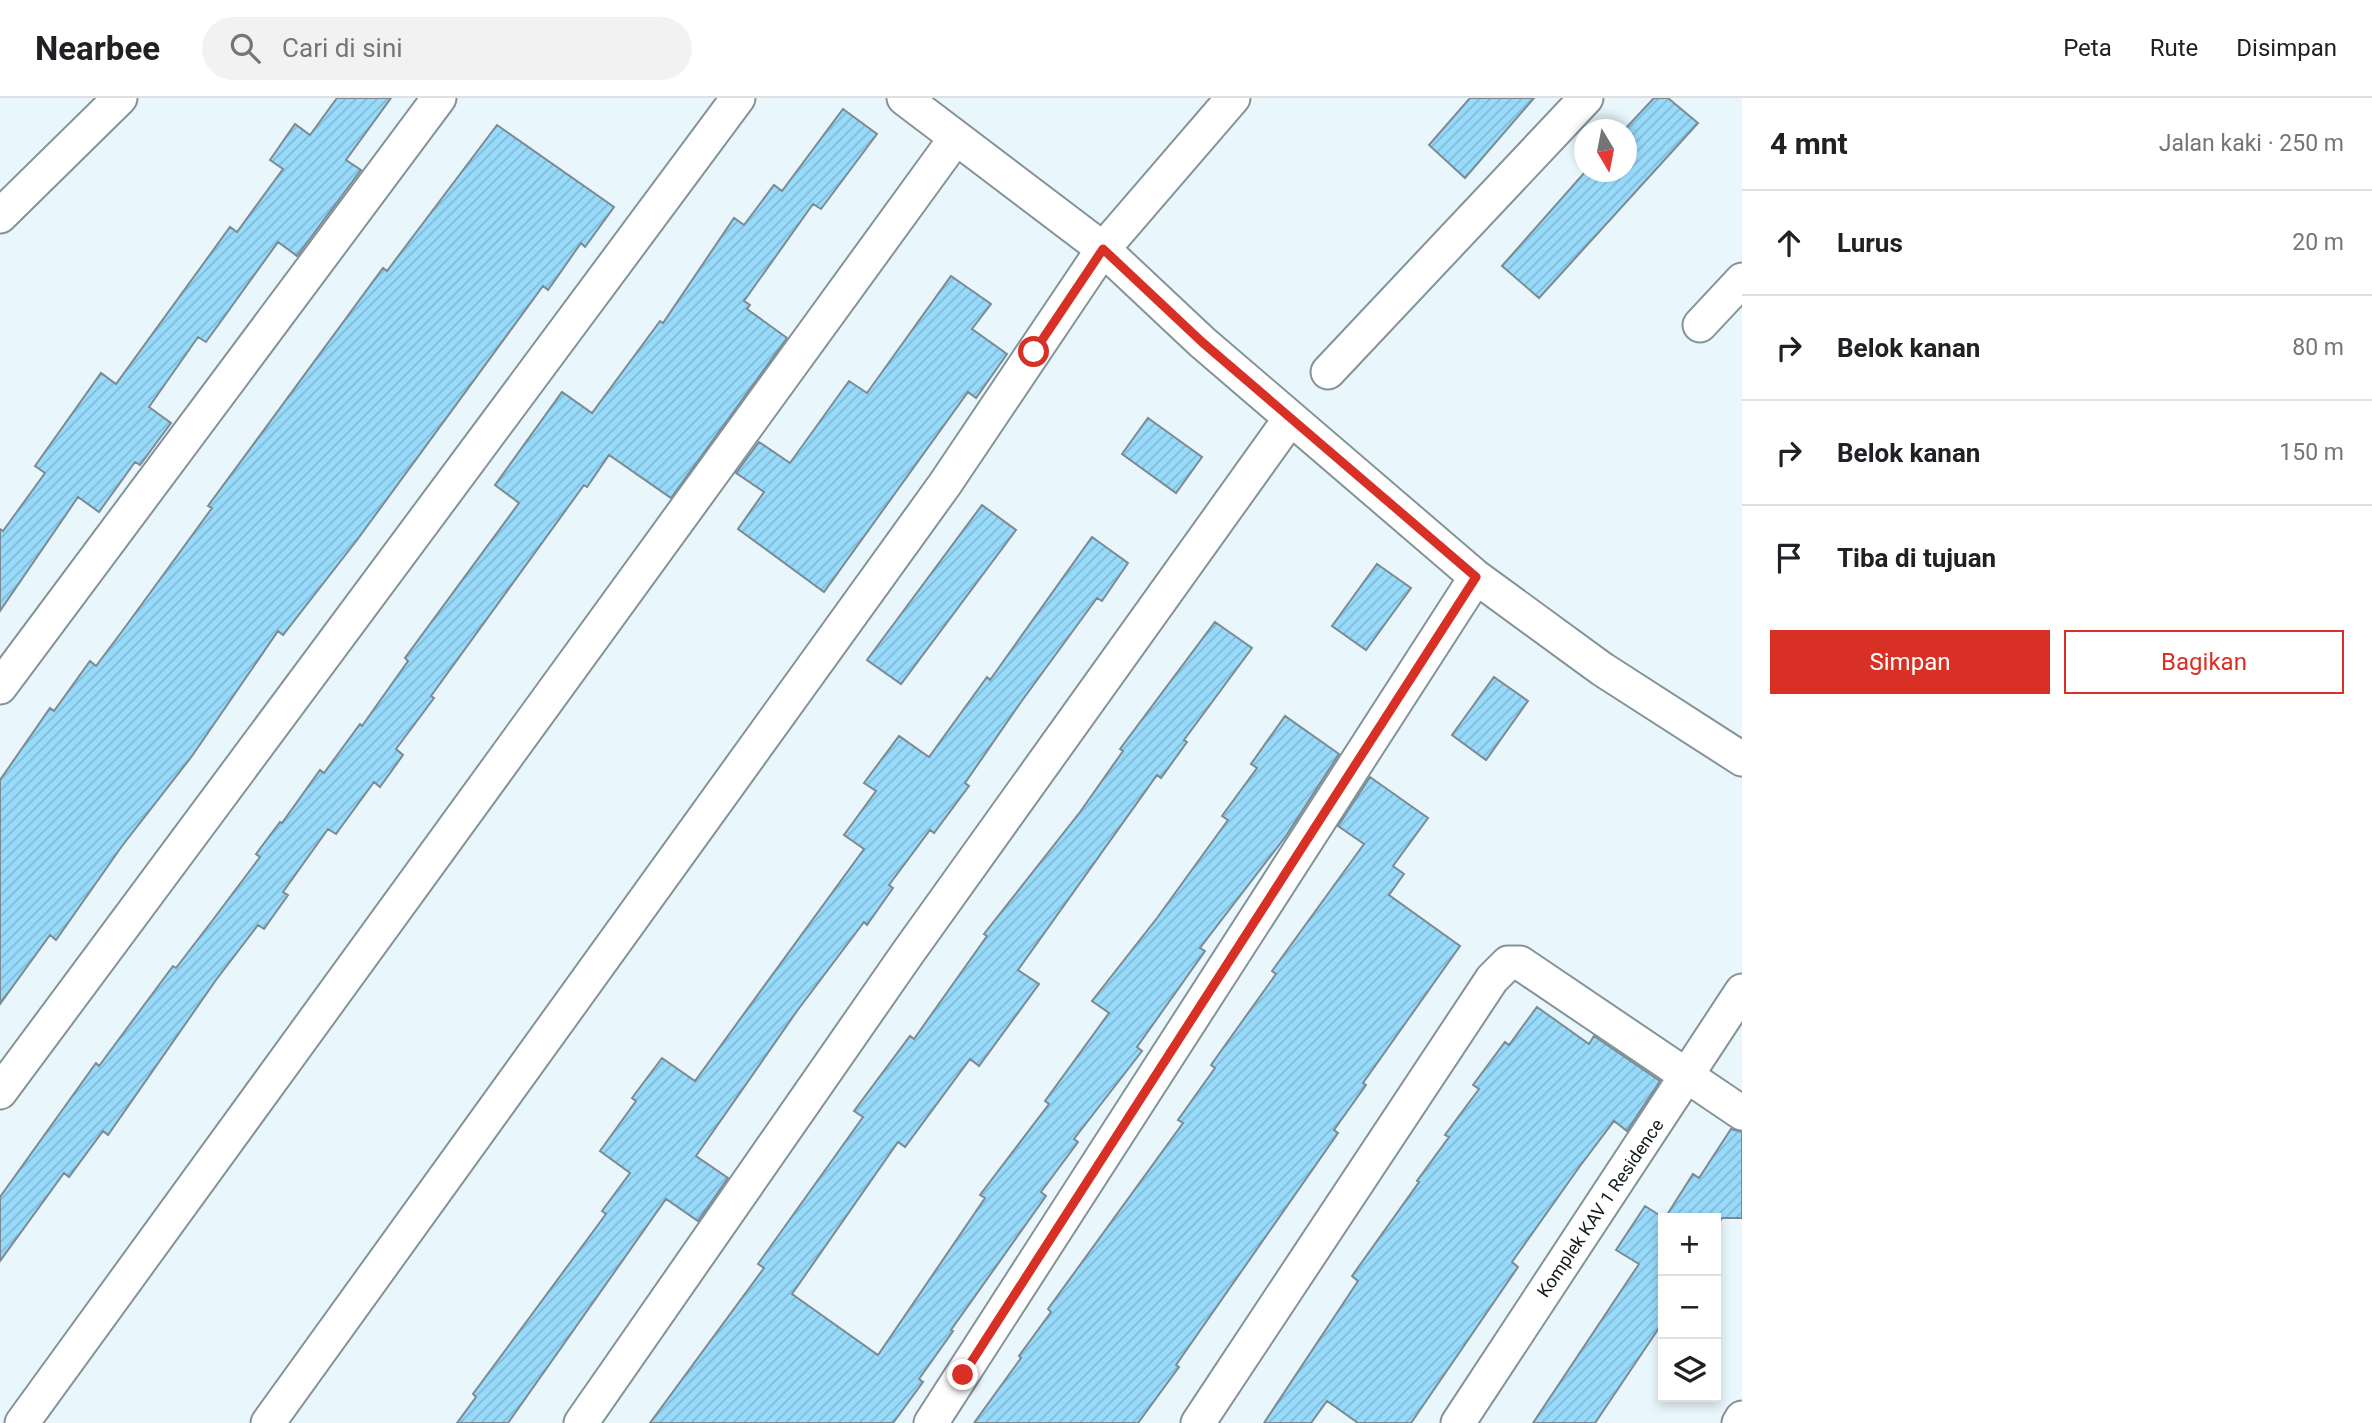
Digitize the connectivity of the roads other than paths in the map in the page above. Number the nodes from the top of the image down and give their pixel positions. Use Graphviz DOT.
graph roads {
  1 [pos="120,98"];
  2 [pos="439,98"];
  3 [pos="738,98"];
  4 [pos="904,98"];
  5 [pos="1233,98"];
  6 [pos="1586,98"];
  7 [pos="955,139"];
  8 [pos="0,216"];
  9 [pos="1103,249"];
  10 [pos="1742,280"];
  11 [pos="1700,326"];
  12 [pos="1328,372"];
  13 [pos="1290,419"];
  14 [pos="1476,577"];
  15 [pos="0,687"];
  16 [pos="1742,760"];
  17 [pos="1742,991"];
  18 [pos="1687,1077"];
  19 [pos="0,1093"];
  20 [pos="1742,1113"];
  21 [pos="1742,1418"];
  22 [pos="22,1423"];
  23 [pos="268,1423"];
  24 [pos="581,1423"];
  25 [pos="931,1423"];
  26 [pos="1198,1423"];
  27 [pos="1458,1423"];
  28 [pos="1739,1423"];
  1 -- 8 [label="street"];
  2 -- 15 [label="street"];
  3 -- 19 [label="street"];
  4 -- 7 [label="street"];
  5 -- 9 [label="street"];
  6 -- 12 [label="street"];
  7 -- 9 [label="street"];
  7 -- 22 [label="street"];
  9 -- 13 [label="street"];
  9 -- 23 [label="street"];
  10 -- 11 [label="street"];
  13 -- 14 [label="street"];
  13 -- 24 [label="street"];
  14 -- 16 [label="street"];
  14 -- 25 [label="street"];
  17 -- 18 [label="street, Komplek KAV 1 Residence"];
  18 -- 20 [label="street"];
  18 -- 26 [label="street"];
  18 -- 27 [label="street, Komplek KAV 1 Residence"];
  21 -- 28 [label="street"];
}
